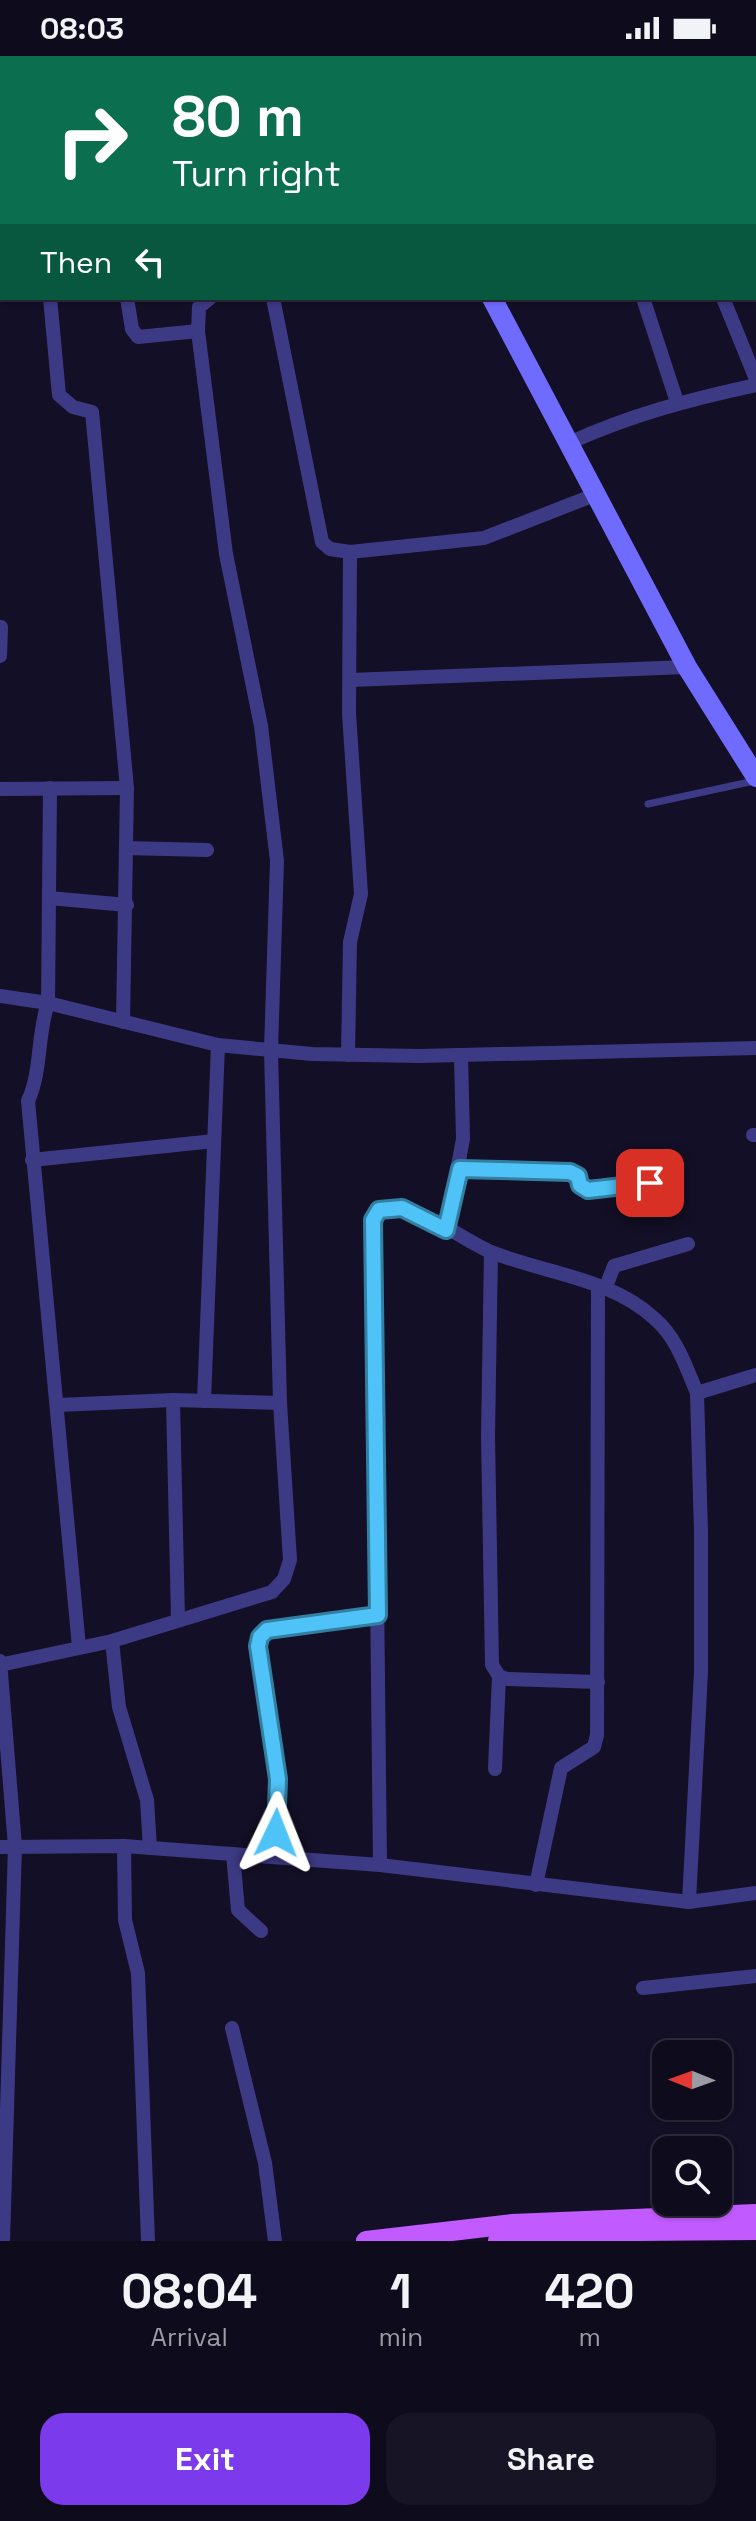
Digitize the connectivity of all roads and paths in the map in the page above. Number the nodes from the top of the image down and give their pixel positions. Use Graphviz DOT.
graph roads {
  1 [pos="50,300"];
  2 [pos="127,300"];
  3 [pos="208,300"];
  4 [pos="273,300"];
  5 [pos="493,300"];
  6 [pos="644,300"];
  7 [pos="724,300"];
  8 [pos="198,331"];
  9 [pos="756,382"];
  10 [pos="677,402"];
  11 [pos="569,443"];
  12 [pos="597,494"];
  13 [pos="350,552"];
  14 [pos="1,627"];
  15 [pos="0,656"];
  16 [pos="687,667"];
  17 [pos="350,680"];
  18 [pos="756,779"];
  19 [pos="50,788"];
  20 [pos="127,788"];
  21 [pos="0,789"];
  22 [pos="648,804"];
  23 [pos="126,848"];
  24 [pos="207,850"];
  25 [pos="49,898"];
  26 [pos="127,905"];
  27 [pos="0,996"];
  28 [pos="48,1003"];
  29 [pos="123,1022"];
  30 [pos="218,1045"];
  31 [pos="756,1048"];
  32 [pos="271,1050"];
  33 [pos="348,1055"];
  34 [pos="461,1056"];
  35 [pos="214,1141"];
  36 [pos="32,1160"];
  37 [pos="460,1169"];
  38 [pos="650,1183"];
  39 [pos="446,1230"];
  40 [pos="688,1244"];
  41 [pos="491,1252"];
  42 [pos="601,1288"];
  43 [pos="756,1375"];
  44 [pos="697,1393"];
  45 [pos="173,1400"];
  46 [pos="204,1401"];
  47 [pos="280,1403"];
  48 [pos="58,1405"];
  49 [pos="378,1615"];
  50 [pos="178,1620"];
  51 [pos="112,1641"];
  52 [pos="79,1647"];
  53 [pos="0,1663"];
  54 [pos="499,1676"];
  55 [pos="598,1682"];
  56 [pos="495,1769"];
  57 [pos="124,1846"];
  58 [pos="8,1847"];
  59 [pos="150,1848"];
  60 [pos="233,1854"];
  61 [pos="275,1857"];
  62 [pos="380,1865"];
  63 [pos="536,1885"];
  64 [pos="756,1893"];
  65 [pos="689,1902"];
  66 [pos="261,1931"];
  67 [pos="756,1976"];
  68 [pos="643,1988"];
  69 [pos="232,2028"];
  70 [pos="756,2214"];
  71 [pos="756,2230"];
  72 [pos="718,2235"];
  73 [pos="636,2236"];
  74 [pos="547,2238"];
  75 [pos="3,2241"];
  76 [pos="148,2241"];
  77 [pos="275,2241"];
  78 [pos="366,2241"];
  79 [pos="498,2241"];
  1 -- 20 [label="street"];
  2 -- 8 [label="street"];
  3 -- 8 [label="street"];
  4 -- 13 [label="street"];
  5 -- 11 [label="street"];
  6 -- 10 [label="street"];
  7 -- 9 [label="street"];
  8 -- 32 [label="street"];
  9 -- 10 [label="street"];
  10 -- 11 [label="street"];
  11 -- 12 [label="street"];
  12 -- 13 [label="street"];
  12 -- 16 [label="street"];
  13 -- 17 [label="street"];
  14 -- 15 [label="street"];
  16 -- 17 [label="street"];
  16 -- 18 [label="street"];
  17 -- 33 [label="street"];
  18 -- 22 [label="lane"];
  19 -- 20 [label="street"];
  19 -- 21 [label="street"];
  19 -- 25 [label="street"];
  20 -- 23 [label="street"];
  23 -- 24 [label="street"];
  23 -- 26 [label="street"];
  25 -- 26 [label="street"];
  25 -- 28 [label="street"];
  26 -- 29 [label="street"];
  27 -- 28 [label="street"];
  28 -- 29 [label="street"];
  28 -- 36 [label="street"];
  29 -- 30 [label="street"];
  30 -- 32 [label="street"];
  30 -- 35 [label="street"];
  31 -- 34 [label="street"];
  32 -- 33 [label="street"];
  32 -- 47 [label="street"];
  33 -- 34 [label="street"];
  34 -- 37 [label="street"];
  35 -- 36 [label="street"];
  35 -- 46 [label="street"];
  36 -- 48 [label="street"];
  37 -- 38 [label="street"];
  37 -- 39 [label="street"];
  39 -- 41 [label="street"];
  39 -- 49 [label="street"];
  40 -- 42 [label="street"];
  41 -- 42 [label="street"];
  41 -- 54 [label="street"];
  42 -- 44 [label="street"];
  42 -- 55 [label="street"];
  43 -- 44 [label="street"];
  44 -- 65 [label="street"];
  45 -- 46 [label="street"];
  45 -- 48 [label="street"];
  45 -- 50 [label="street"];
  46 -- 47 [label="street"];
  47 -- 50 [label="street"];
  48 -- 52 [label="street"];
  49 -- 61 [label="street"];
  49 -- 62 [label="street"];
  50 -- 51 [label="street"];
  51 -- 52 [label="street"];
  51 -- 59 [label="street"];
  52 -- 53 [label="street"];
  53 -- 58 [label="street"];
  54 -- 55 [label="street"];
  54 -- 56 [label="street"];
  55 -- 63 [label="street"];
  57 -- 58 [label="street"];
  57 -- 59 [label="street"];
  57 -- 76 [label="street"];
  58 -- 75 [label="street"];
  59 -- 60 [label="street"];
  60 -- 61 [label="street"];
  60 -- 66 [label="street"];
  61 -- 62 [label="street"];
  62 -- 63 [label="street"];
  63 -- 65 [label="street"];
  64 -- 65 [label="street"];
  67 -- 68 [label="street"];
  69 -- 77 [label="street"];
  70 -- 78 [label="main road"];
  71 -- 72 [label="main road"];
  72 -- 73 [label="main road"];
  73 -- 74 [label="main road"];
  74 -- 79 [label="main road"];
}
